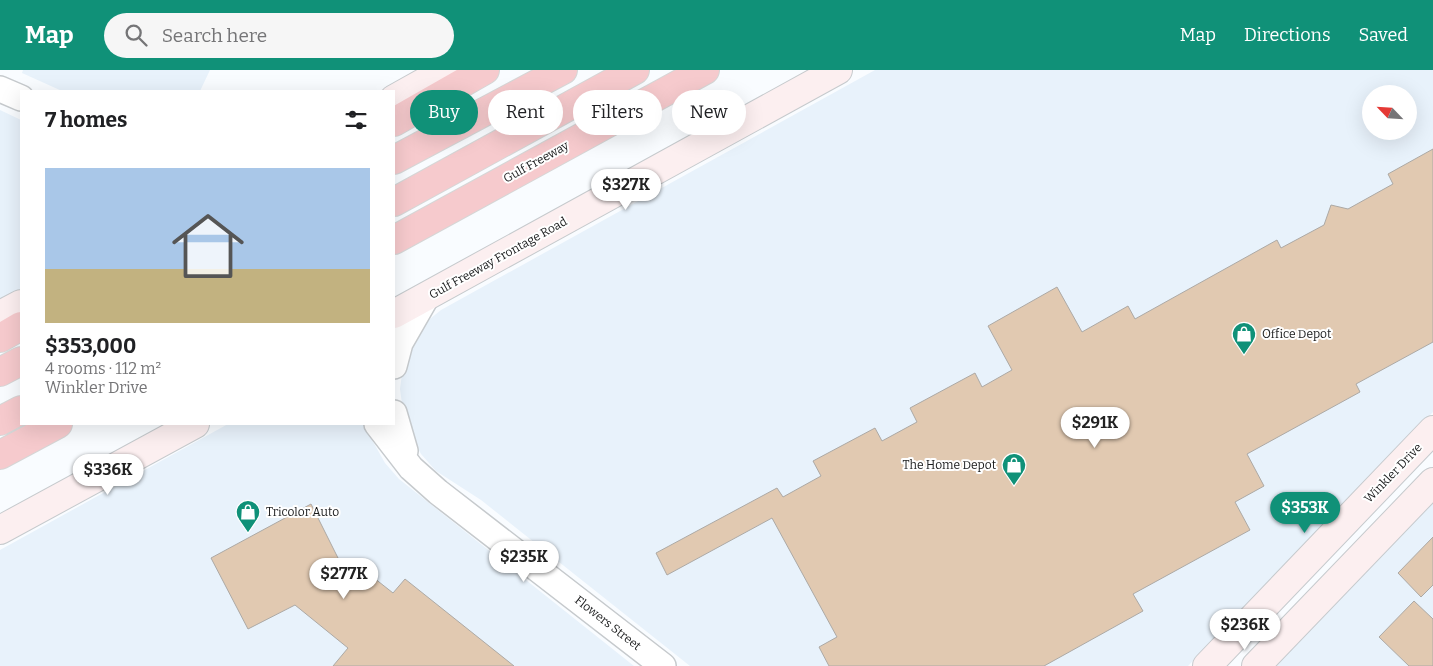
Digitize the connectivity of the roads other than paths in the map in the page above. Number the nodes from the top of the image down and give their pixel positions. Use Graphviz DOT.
graph roads {
  1 [pos="446,70"];
  2 [pos="485,70"];
  3 [pos="563,70"];
  4 [pos="635,70"];
  5 [pos="705,70"];
  6 [pos="838,70"];
  7 [pos="0,89"];
  8 [pos="20,98"];
  9 [pos="395,98"];
  10 [pos="395,121"];
  11 [pos="395,159"];
  12 [pos="395,201"];
  13 [pos="395,239"];
  14 [pos="427,296"];
  15 [pos="20,305"];
  16 [pos="395,313"];
  17 [pos="0,315"];
  18 [pos="20,327"];
  19 [pos="0,338"];
  20 [pos="20,362"];
  21 [pos="395,362"];
  22 [pos="0,372"];
  23 [pos="20,411"];
  24 [pos="395,416"];
  25 [pos="0,422"];
  26 [pos="56,425"];
  27 [pos="193,425"];
  28 [pos="378,425"];
  29 [pos="1433,430"];
  30 [pos="0,455"];
  31 [pos="411,468"];
  32 [pos="1433,482"];
  33 [pos="0,530"];
  34 [pos="1248,623"];
  35 [pos="1264,658"];
  36 [pos="663,666"];
  37 [pos="1207,666"];
  1 -- 9 [label="main road"];
  2 -- 10 [label="highway"];
  3 -- 11 [label="highway"];
  4 -- 12 [label="highway"];
  5 -- 13 [label="highway, Gulf Freeway"];
  6 -- 14 [label="main road, Gulf Freeway Frontage Road"];
  7 -- 8 [label="street"];
  14 -- 16 [label="main road, Gulf Freeway Frontage Road"];
  14 -- 21 [label="street"];
  15 -- 17 [label="main road"];
  18 -- 19 [label="highway"];
  20 -- 22 [label="highway"];
  23 -- 25 [label="highway"];
  24 -- 31 [label="street"];
  26 -- 30 [label="highway"];
  27 -- 33 [label="main road"];
  28 -- 31 [label="street, Flowers Street"];
  29 -- 34 [label="main road, Winkler Drive"];
  31 -- 36 [label="street, Flowers Street"];
  32 -- 35 [label="main road"];
  34 -- 35 [label="main road"];
  34 -- 37 [label="main road, Winkler Drive"];
}
